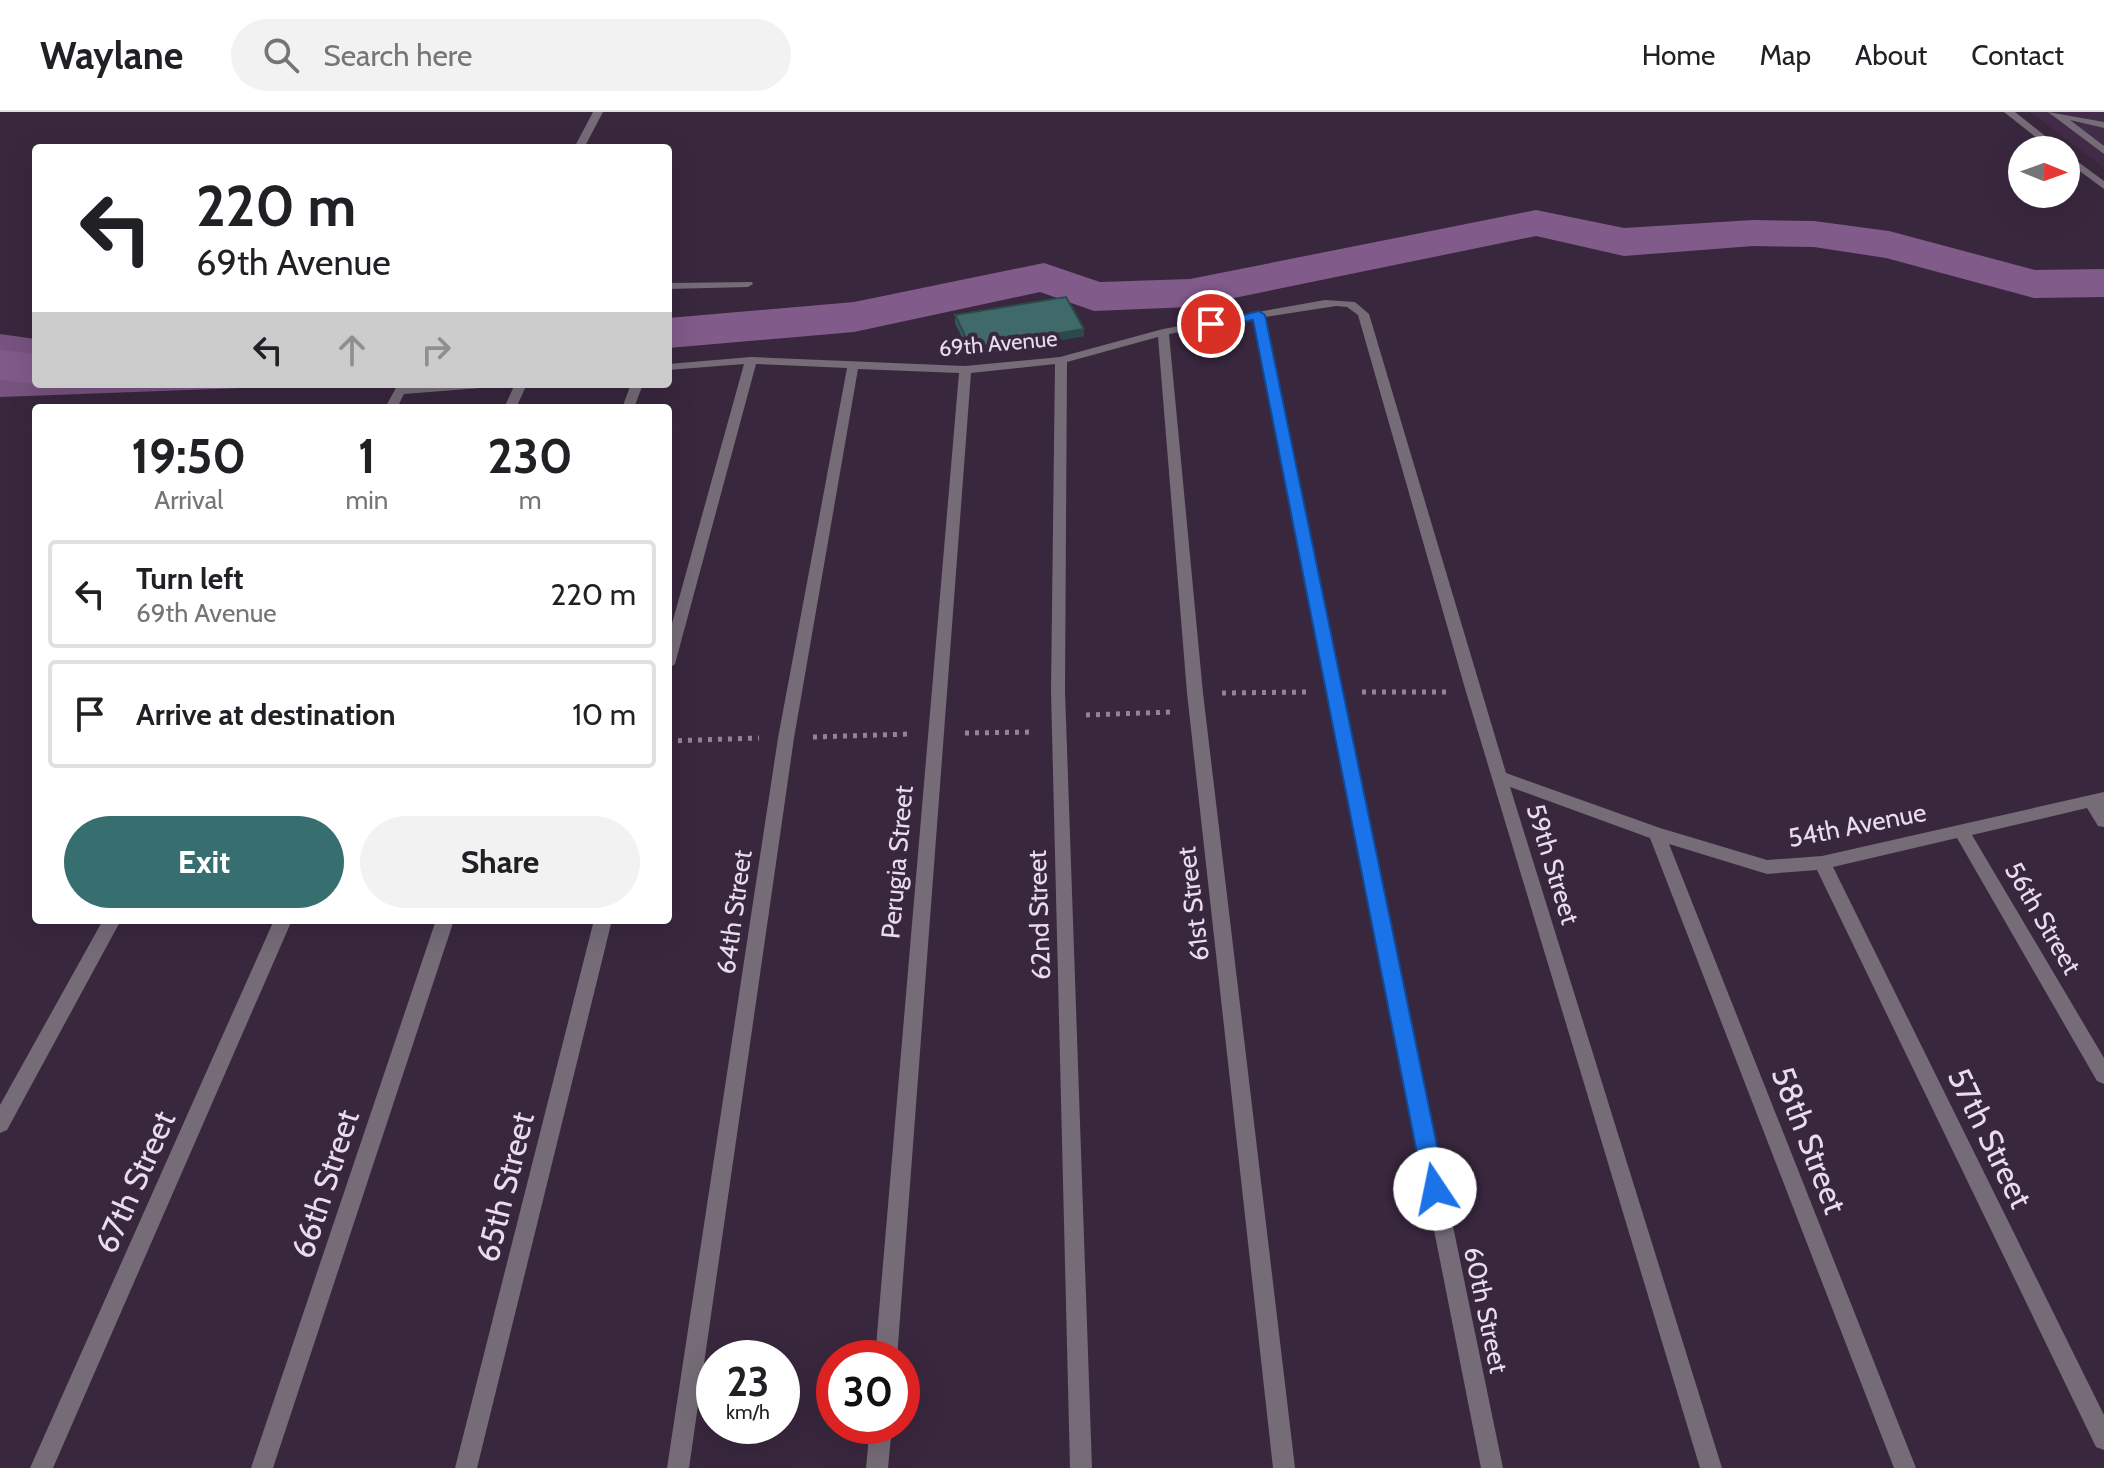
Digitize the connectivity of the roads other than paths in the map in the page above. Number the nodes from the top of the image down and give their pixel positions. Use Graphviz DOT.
graph roads {
  1 [pos="598,112"];
  2 [pos="2009,112"];
  3 [pos="2055,113"];
  4 [pos="2104,125"];
  5 [pos="2040,136"];
  6 [pos="581,144"];
  7 [pos="2104,151"];
  8 [pos="2080,167"];
  9 [pos="2104,186"];
  10 [pos="748,284"];
  11 [pos="672,286"];
  12 [pos="1325,303"];
  13 [pos="1259,315"];
  14 [pos="1163,332"];
  15 [pos="751,360"];
  16 [pos="1061,360"];
  17 [pos="853,366"];
  18 [pos="672,367"];
  19 [pos="965,370"];
  20 [pos="672,649"];
  21 [pos="1500,777"];
  22 [pos="2097,800"];
  23 [pos="2104,821"];
  24 [pos="1961,830"];
  25 [pos="1657,834"];
  26 [pos="1822,863"];
  27 [pos="110,924"];
  28 [pos="281,924"];
  29 [pos="444,924"];
  30 [pos="602,924"];
  31 [pos="2104,1075"];
  32 [pos="0,1124"];
  33 [pos="887,1340"];
  34 [pos="2104,1439"];
  35 [pos="879,1444"];
  36 [pos="41,1468"];
  37 [pos="262,1468"];
  38 [pos="466,1468"];
  39 [pos="678,1468"];
  40 [pos="877,1468"];
  41 [pos="1081,1468"];
  42 [pos="1284,1468"];
  43 [pos="1492,1468"];
  44 [pos="1711,1468"];
  45 [pos="1905,1468"];
  1 -- 6 [label="street"];
  2 -- 5 [label="street"];
  3 -- 4 [label="street"];
  3 -- 7 [label="street"];
  8 -- 9 [label="street"];
  10 -- 11 [label="street"];
  12 -- 13 [label="street, 69th Avenue"];
  12 -- 21 [label="street, 59th Street"];
  13 -- 14 [label="street, 69th Avenue"];
  13 -- 43 [label="street, 60th Street"];
  14 -- 16 [label="street, 69th Avenue"];
  14 -- 42 [label="street, 61st Street"];
  15 -- 17 [label="street, 69th Avenue"];
  15 -- 18 [label="street, 69th Avenue"];
  15 -- 20 [label="street"];
  16 -- 19 [label="street, 69th Avenue"];
  16 -- 41 [label="street, 62nd Street"];
  17 -- 19 [label="street, 69th Avenue"];
  17 -- 39 [label="street, 64th Street"];
  19 -- 33 [label="street, Perugia Street"];
  21 -- 25 [label="street, 54th Avenue"];
  21 -- 44 [label="street, 59th Street"];
  22 -- 23 [label="street"];
  22 -- 24 [label="street, 54th Avenue"];
  24 -- 26 [label="street, 54th Avenue"];
  24 -- 31 [label="street, 56th Street"];
  25 -- 26 [label="street, 54th Avenue"];
  25 -- 45 [label="street, 58th Street"];
  26 -- 34 [label="street, 57th Street"];
  27 -- 32 [label="street"];
  28 -- 36 [label="street, 67th Street"];
  29 -- 37 [label="street, 66th Street"];
  30 -- 38 [label="street, 65th Street"];
  35 -- 40 [label="street"];
}
